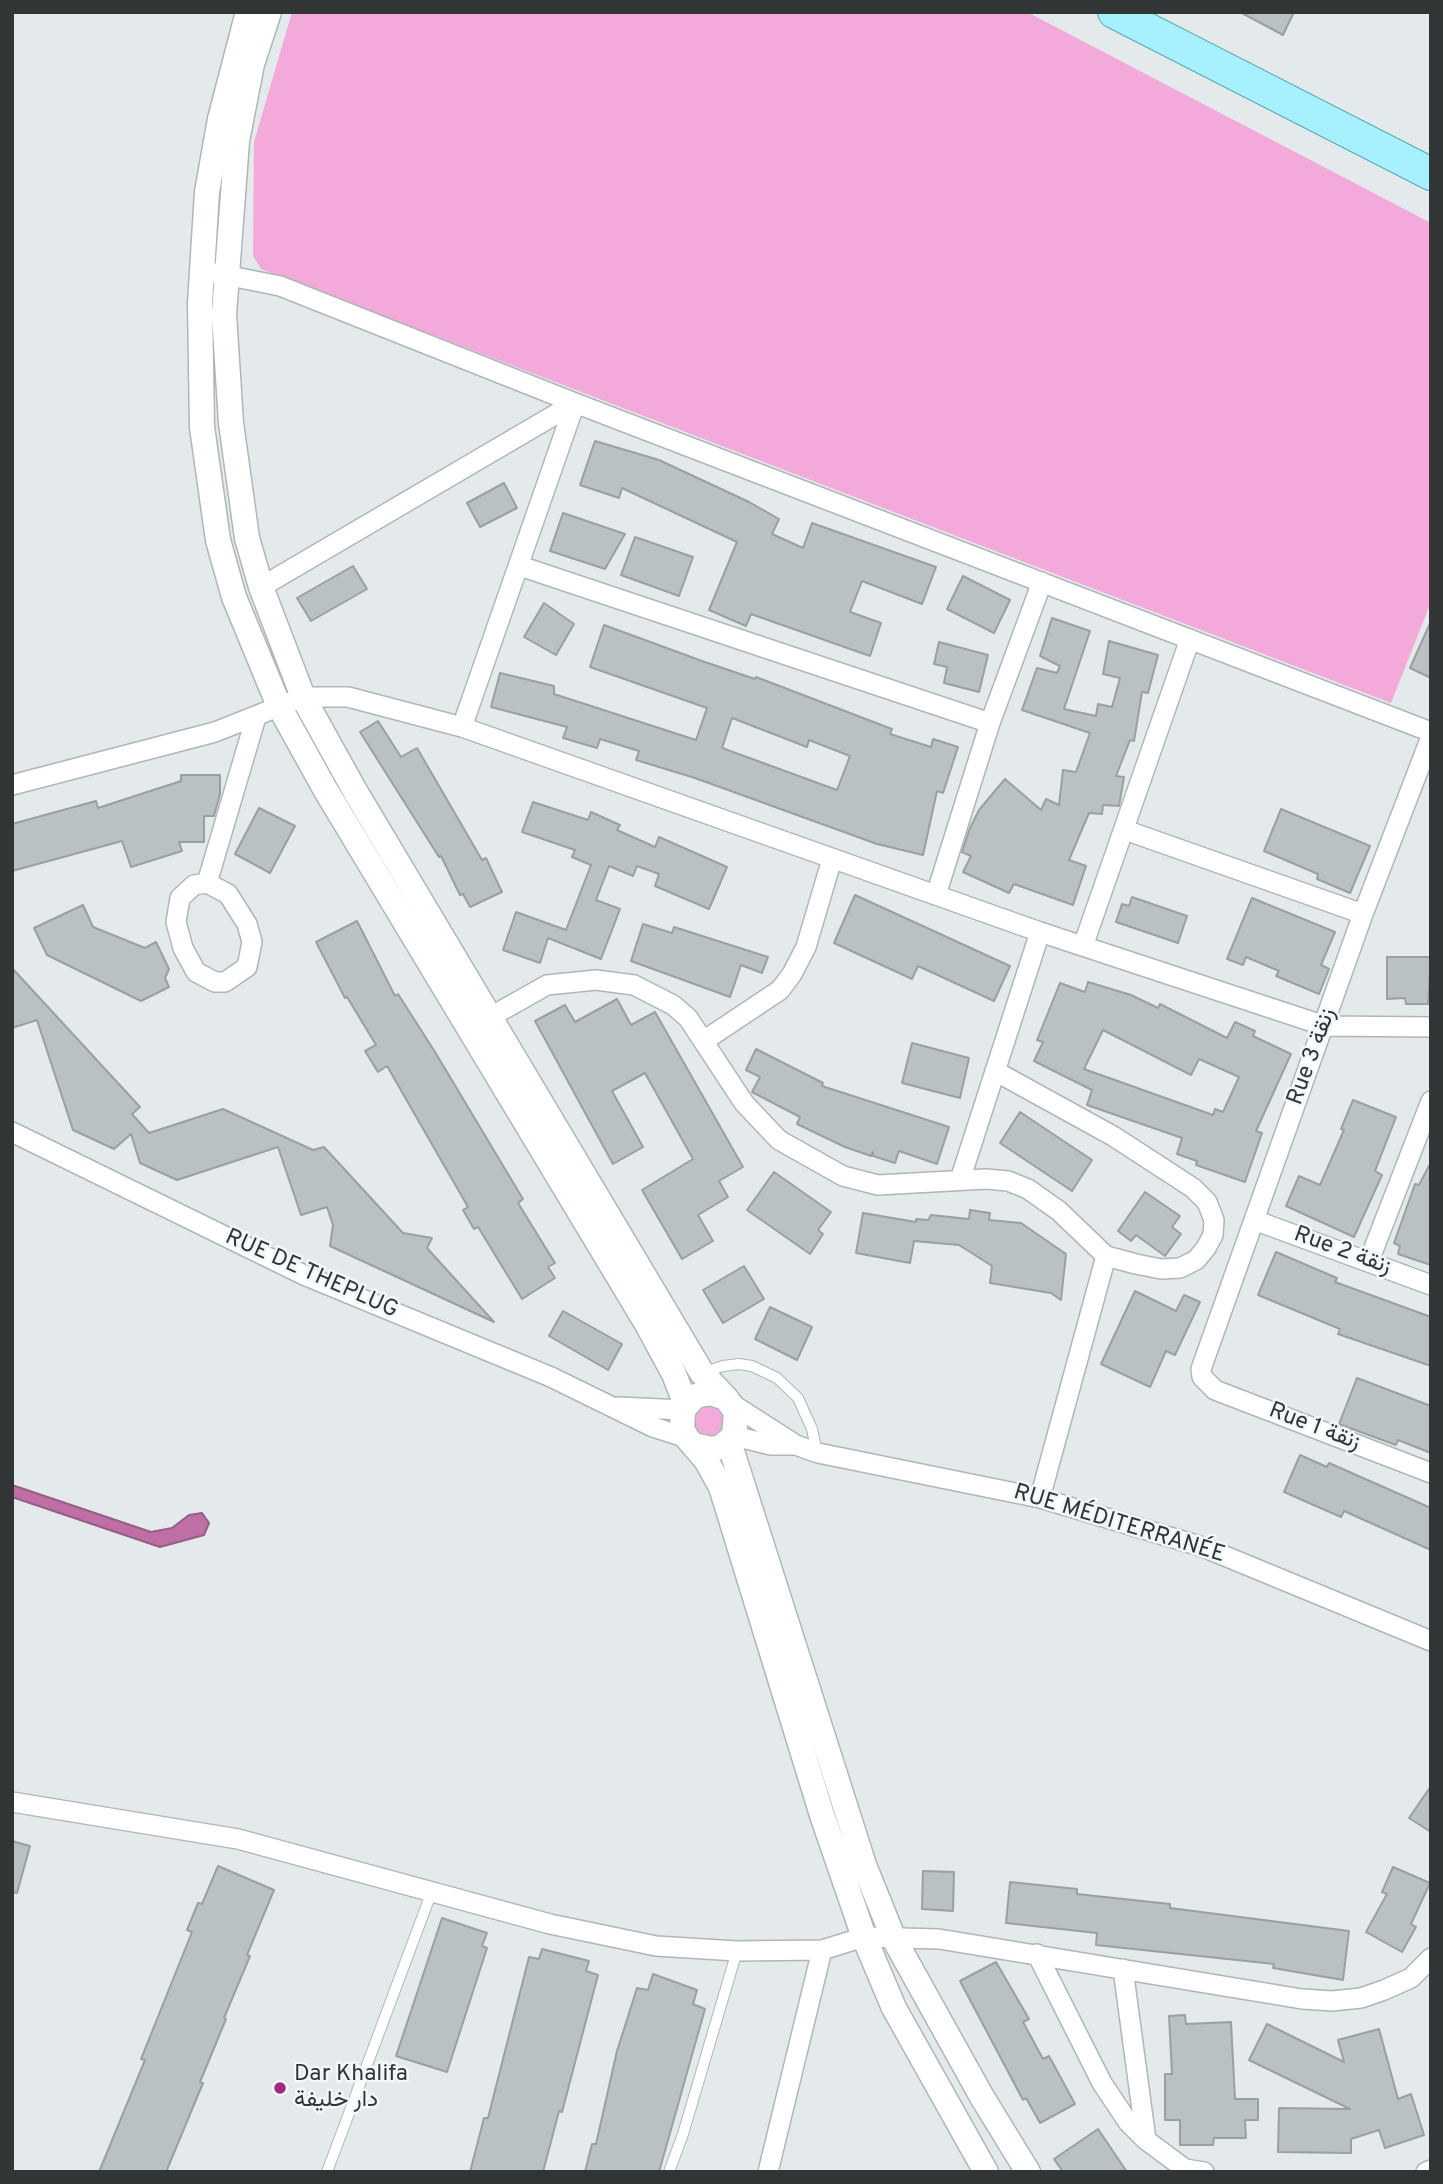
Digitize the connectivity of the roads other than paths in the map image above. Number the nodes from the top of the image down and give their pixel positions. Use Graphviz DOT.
graph roads {
  1 [pos="247,12"];
  2 [pos="269,12"];
  3 [pos="1114,12"];
  4 [pos="1431,174"];
  5 [pos="213,273"];
  6 [pos="575,403"];
  7 [pos="520,566"];
  8 [pos="1042,582"];
  9 [pos="261,587"];
  10 [pos="1190,639"];
  11 [pos="303,696"];
  12 [pos="279,706"];
  13 [pos="256,716"];
  14 [pos="990,723"];
  15 [pos="462,727"];
  16 [pos="1431,732"];
  17 [pos="1431,737"];
  18 [pos="12,785"];
  19 [pos="1125,830"];
  20 [pos="832,859"];
  21 [pos="207,883"];
  22 [pos="936,895"];
  23 [pos="1363,914"];
  24 [pos="1040,932"];
  25 [pos="1083,946"];
  26 [pos="492,1016"];
  27 [pos="1325,1026"];
  28 [pos="1431,1027"];
  29 [pos="705,1040"];
  30 [pos="995,1070"];
  31 [pos="1431,1101"];
  32 [pos="12,1132"];
  33 [pos="960,1180"];
  34 [pos="1254,1220"];
  35 [pos="1106,1256"];
  36 [pos="1369,1261"];
  37 [pos="1431,1285"];
  38 [pos="702,1373"];
  39 [pos="1202,1377"];
  40 [pos="729,1401"];
  41 [pos="615,1407"];
  42 [pos="685,1408"];
  43 [pos="731,1439"];
  44 [pos="690,1441"];
  45 [pos="796,1445"];
  46 [pos="818,1453"];
  47 [pos="1431,1473"];
  48 [pos="1040,1498"];
  49 [pos="1431,1641"];
  50 [pos="12,1802"];
  51 [pos="432,1890"];
  52 [pos="864,1937"];
  53 [pos="893,1937"];
  54 [pos="822,1950"];
  55 [pos="737,1951"];
  56 [pos="1037,1954"];
  57 [pos="1431,1958"];
  58 [pos="1123,1969"];
  59 [pos="1146,2140"];
  60 [pos="983,2171"];
  61 [pos="1190,2171"];
  62 [pos="327,2172"];
  63 [pos="668,2172"];
  64 [pos="768,2172"];
  65 [pos="1028,2172"];
  1 -- 5 [label="street"];
  2 -- 5 [label="street"];
  3 -- 4 [label="main road"];
  5 -- 6 [label="street"];
  5 -- 9 [label="street"];
  5 -- 12 [label="street"];
  6 -- 7 [label="street"];
  6 -- 8 [label="street"];
  6 -- 9 [label="street"];
  7 -- 14 [label="street"];
  7 -- 15 [label="street"];
  8 -- 10 [label="street"];
  8 -- 14 [label="street"];
  9 -- 11 [label="street"];
  10 -- 16 [label="street"];
  10 -- 19 [label="street"];
  11 -- 12 [label="street"];
  11 -- 15 [label="street"];
  11 -- 26 [label="street"];
  12 -- 13 [label="street"];
  12 -- 42 [label="street"];
  13 -- 18 [label="street"];
  13 -- 21 [label="street"];
  14 -- 22 [label="street"];
  15 -- 20 [label="street"];
  17 -- 23 [label="street, Rue 3 زنقة"];
  19 -- 23 [label="street"];
  19 -- 25 [label="street"];
  20 -- 22 [label="street"];
  20 -- 29 [label="street"];
  21 -- 21 [label="street"];
  22 -- 24 [label="street"];
  23 -- 27 [label="street, Rue 3 زنقة"];
  24 -- 25 [label="street"];
  24 -- 30 [label="street"];
  25 -- 27 [label="street"];
  26 -- 29 [label="street"];
  26 -- 38 [label="street"];
  27 -- 28 [label="street"];
  27 -- 34 [label="street, Rue 3 زنقة"];
  29 -- 33 [label="street"];
  30 -- 33 [label="street"];
  30 -- 35 [label="street"];
  31 -- 36 [label="street"];
  32 -- 41 [label="street, RUE DE THEPLUG"];
  33 -- 35 [label="street"];
  34 -- 36 [label="street, Rue 2 زنقة"];
  34 -- 39 [label="street, Rue 3 زنقة"];
  35 -- 48 [label="street"];
  36 -- 37 [label="street, Rue 2 زنقة"];
  38 -- 40 [label="street"];
  38 -- 46 [label="lane"];
  39 -- 47 [label="street, Rue 1 زنقة"];
  40 -- 42 [label="street"];
  40 -- 43 [label="street"];
  40 -- 45 [label="street, RUE MÉDITERRANÉE"];
  41 -- 42 [label="street"];
  41 -- 44 [label="street"];
  42 -- 44 [label="street"];
  43 -- 44 [label="street"];
  43 -- 45 [label="street, RUE MÉDITERRANÉE"];
  43 -- 53 [label="street"];
  44 -- 52 [label="street"];
  45 -- 46 [label="street, RUE MÉDITERRANÉE"];
  46 -- 48 [label="street, RUE MÉDITERRANÉE"];
  48 -- 49 [label="street, RUE MÉDITERRANÉE"];
  50 -- 51 [label="street"];
  51 -- 55 [label="street"];
  51 -- 62 [label="lane"];
  52 -- 53 [label="street"];
  52 -- 54 [label="street"];
  52 -- 60 [label="street"];
  53 -- 56 [label="street"];
  53 -- 65 [label="street"];
  54 -- 55 [label="street"];
  54 -- 64 [label="street"];
  55 -- 63 [label="lane"];
  56 -- 58 [label="street"];
  56 -- 59 [label="street"];
  57 -- 58 [label="street"];
  58 -- 59 [label="street"];
  59 -- 61 [label="street"];
}
